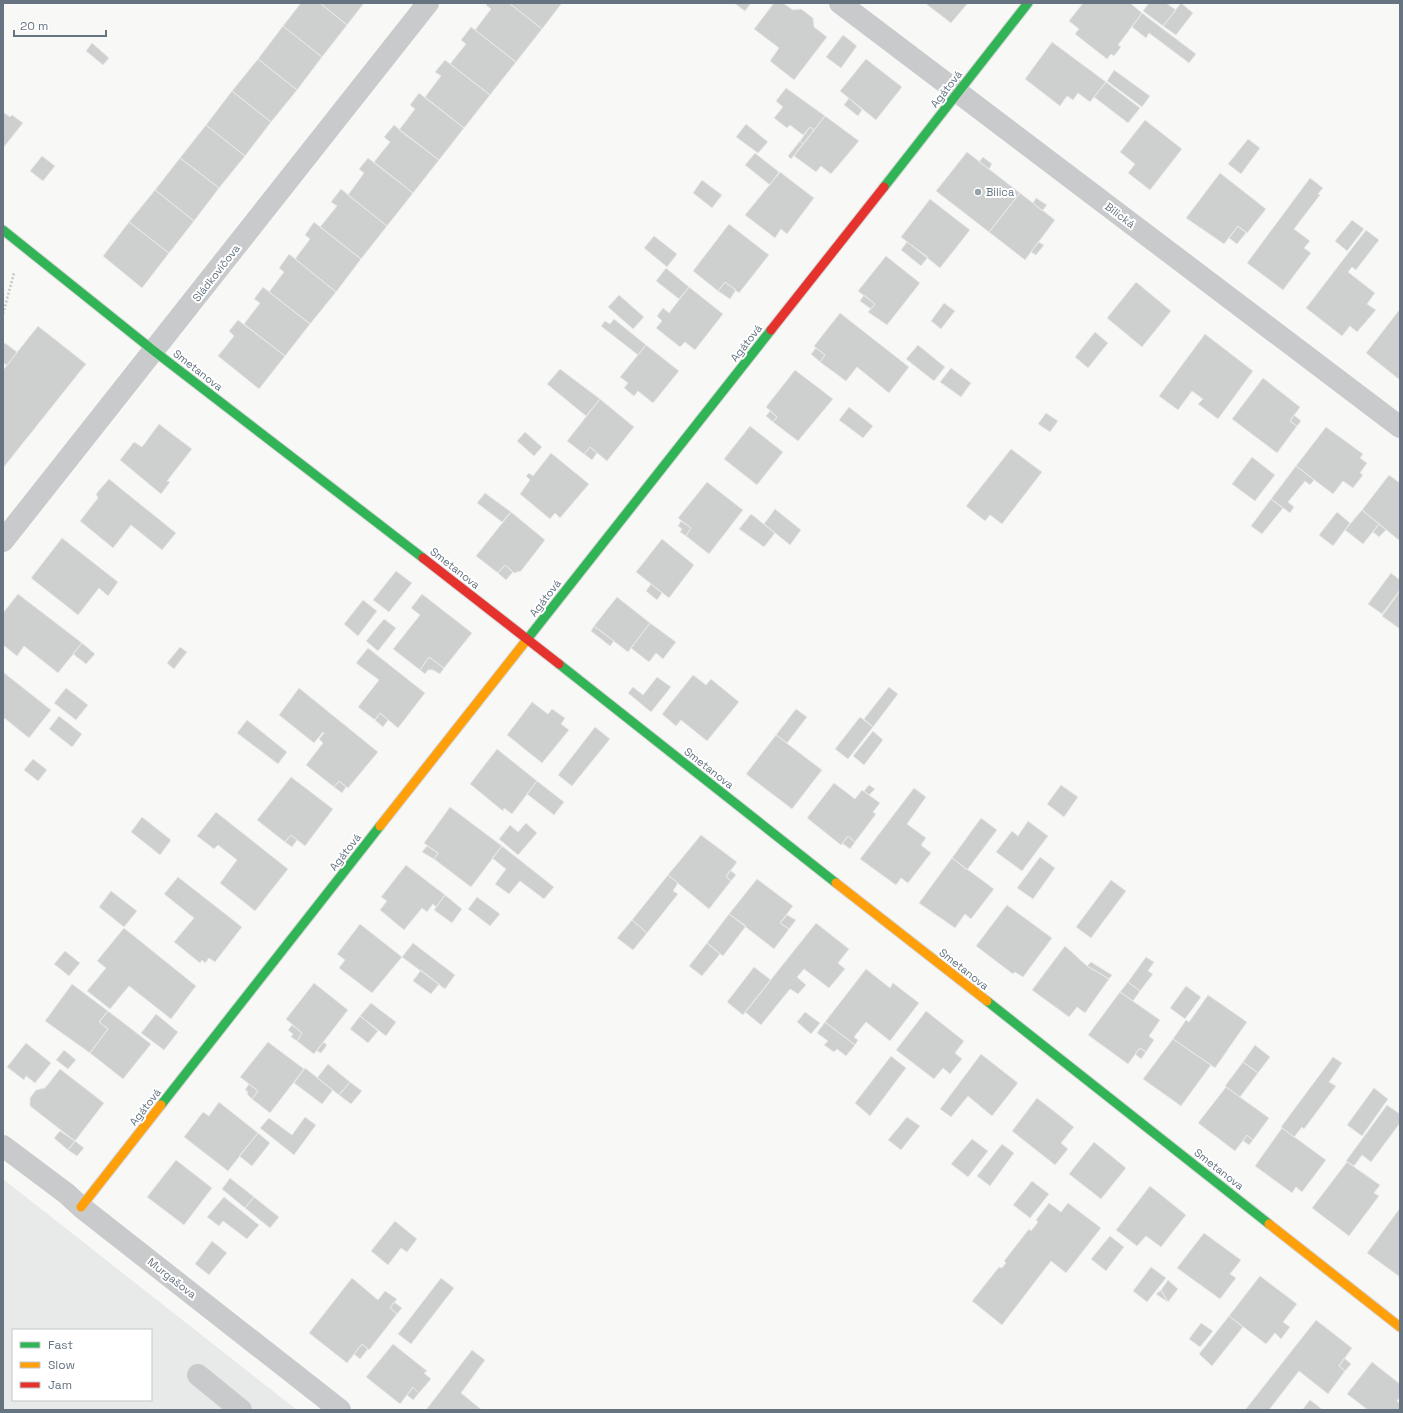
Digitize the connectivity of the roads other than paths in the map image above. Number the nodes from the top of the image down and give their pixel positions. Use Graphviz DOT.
graph roads {
  1 [pos="428,3"];
  2 [pos="840,3"];
  3 [pos="1028,3"];
  4 [pos="958,93"];
  5 [pos="3,230"];
  6 [pos="154,351"];
  7 [pos="1400,426"];
  8 [pos="3,541"];
  9 [pos="527,640"];
  10 [pos="3,1146"];
  11 [pos="81,1207"];
  12 [pos="1400,1327"];
  13 [pos="198,1375"];
  14 [pos="241,1410"];
  15 [pos="340,1410"];
  1 -- 6 [label="street, Sládkovičova"];
  2 -- 4 [label="street, Bilická"];
  3 -- 4 [label="street, Agátová"];
  4 -- 7 [label="street, Bilická"];
  4 -- 9 [label="street, Agátová"];
  5 -- 6 [label="street, Smetanova"];
  6 -- 8 [label="street, Sládkovičova"];
  6 -- 9 [label="street, Smetanova"];
  9 -- 11 [label="street, Agátová"];
  9 -- 12 [label="street, Smetanova"];
  10 -- 11 [label="street, Murgašova"];
  11 -- 15 [label="street, Murgašova"];
  13 -- 14 [label="street"];
}
